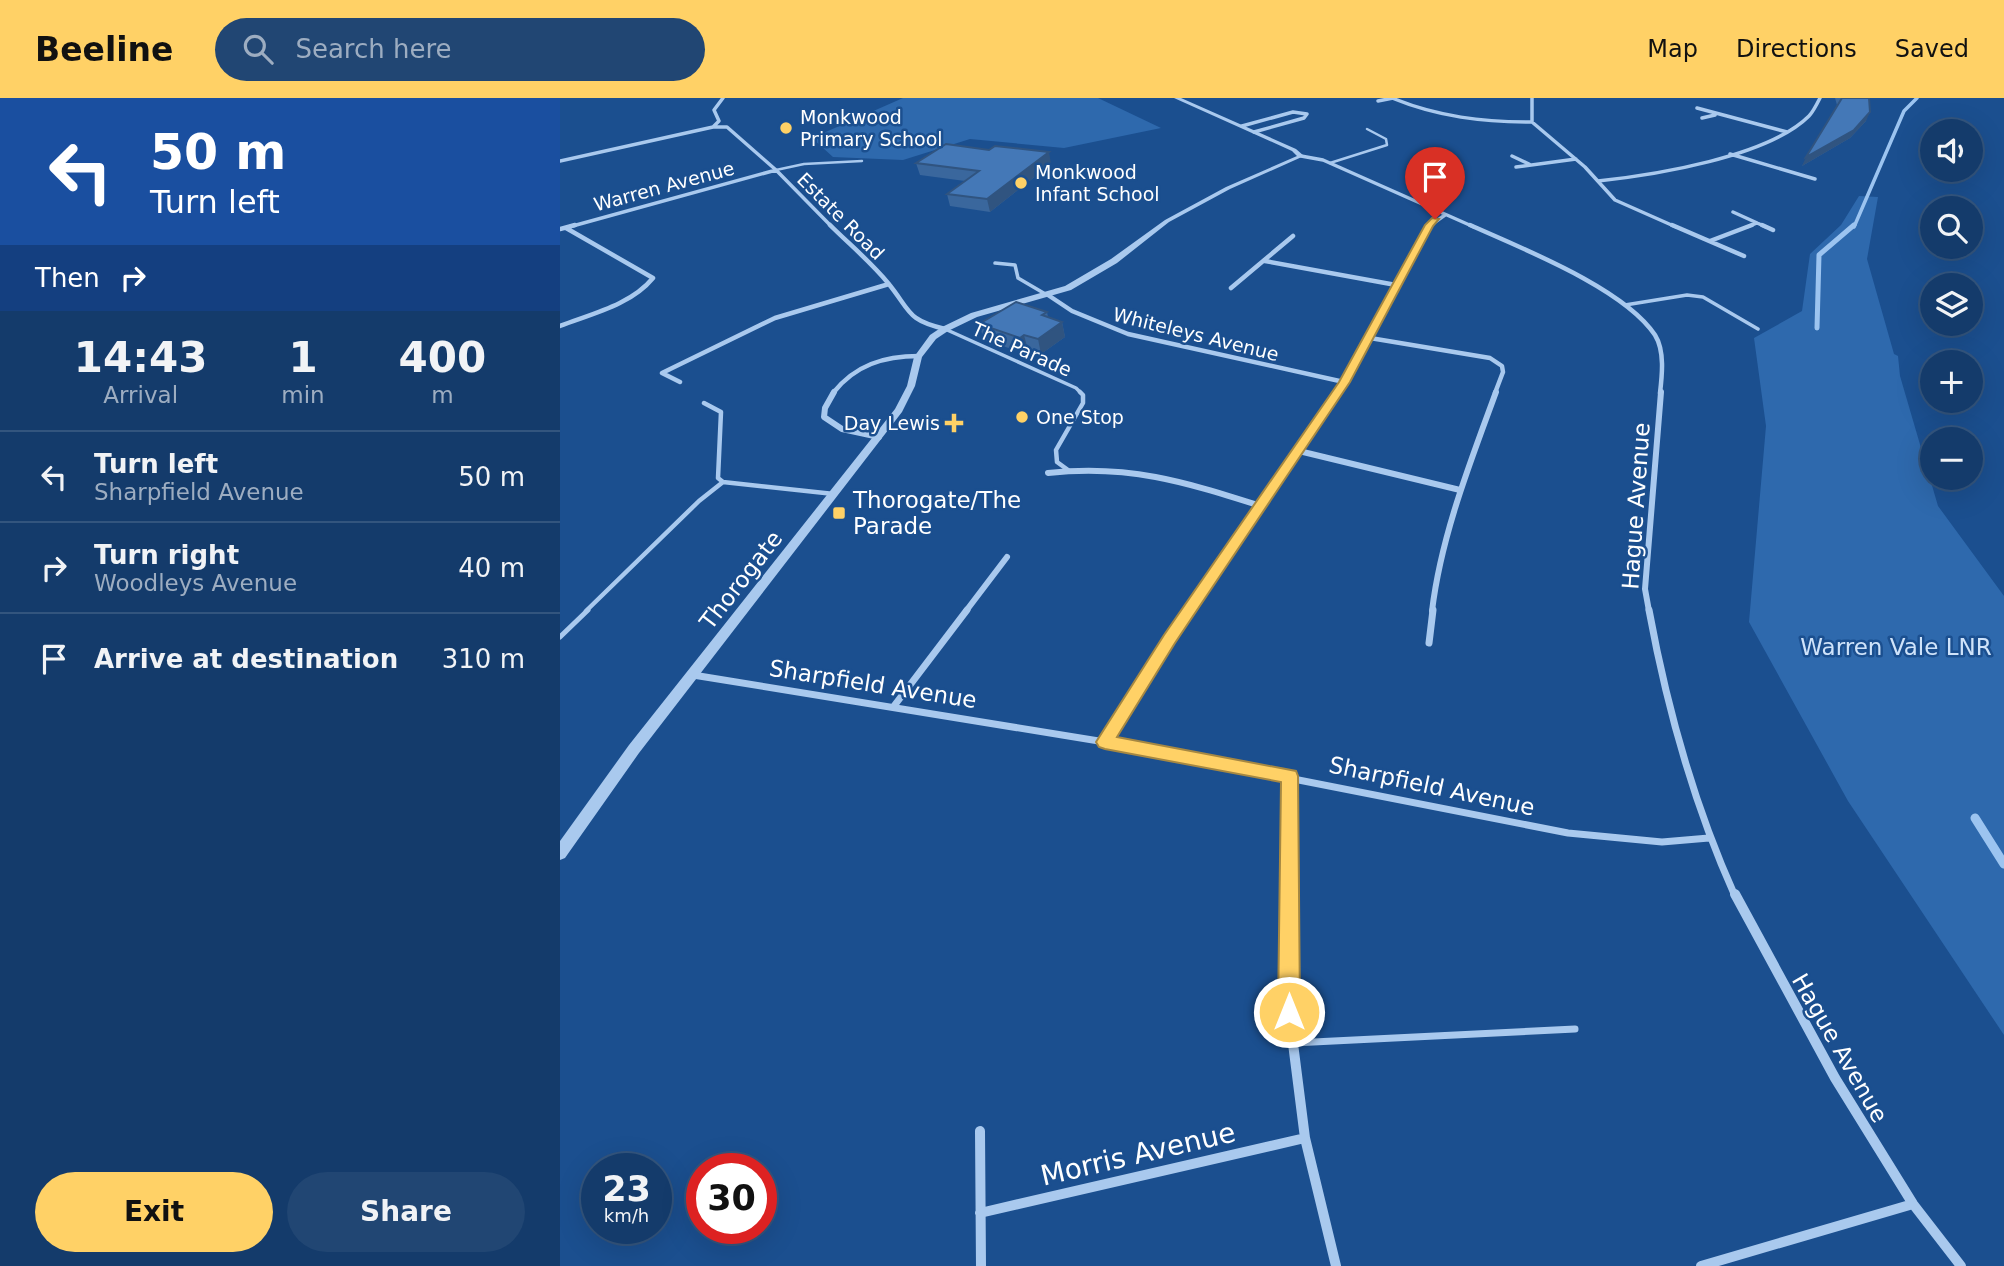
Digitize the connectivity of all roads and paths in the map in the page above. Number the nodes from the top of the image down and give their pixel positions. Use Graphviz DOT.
graph roads {
  1 [pos="723,98"];
  2 [pos="1177,98"];
  3 [pos="1393,98"];
  4 [pos="1532,98"];
  5 [pos="1820,98"];
  6 [pos="1378,101"];
  7 [pos="1697,108"];
  8 [pos="1716,114"];
  9 [pos="1703,118"];
  10 [pos="1532,122"];
  11 [pos="1242,126"];
  12 [pos="713,127"];
  13 [pos="1367,129"];
  14 [pos="1254,132"];
  15 [pos="1788,132"];
  16 [pos="1730,153"];
  17 [pos="1301,156"];
  18 [pos="1513,156"];
  19 [pos="1576,159"];
  20 [pos="560,161"];
  21 [pos="862,161"];
  22 [pos="1330,163"];
  23 [pos="1529,164"];
  24 [pos="1516,167"];
  25 [pos="776,170"];
  26 [pos="1794,174"];
  27 [pos="1789,179"];
  28 [pos="1815,179"];
  29 [pos="1598,181"];
  30 [pos="1733,212"];
  31 [pos="1445,215"];
  32 [pos="1757,223"];
  33 [pos="566,228"];
  34 [pos="560,229"];
  35 [pos="1773,230"];
  36 [pos="1293,236"];
  37 [pos="1709,241"];
  38 [pos="1744,256"];
  39 [pos="1265,261"];
  40 [pos="995,263"];
  41 [pos="889,284"];
  42 [pos="1396,285"];
  43 [pos="1231,288"];
  44 [pos="1048,295"];
  45 [pos="1625,305"];
  46 [pos="560,326"];
  47 [pos="945,329"];
  48 [pos="1758,330"];
  49 [pos="1370,338"];
  50 [pos="919,356"];
  51 [pos="680,382"];
  52 [pos="1344,382"];
  53 [pos="705,403"];
  54 [pos="879,437"];
  55 [pos="1299,450"];
  56 [pos="1068,470"];
  57 [pos="1048,473"];
  58 [pos="723,482"];
  59 [pos="1460,490"];
  60 [pos="834,494"];
  61 [pos="1261,506"];
  62 [pos="1007,557"];
  63 [pos="560,637"];
  64 [pos="1429,643"];
  65 [pos="693,675"];
  66 [pos="894,706"];
  67 [pos="1105,742"];
  68 [pos="1290,776"];
  69 [pos="1709,838"];
  70 [pos="560,853"];
  71 [pos="1575,1029"];
  72 [pos="1293,1043"];
  73 [pos="980,1131"];
  74 [pos="1305,1138"];
  75 [pos="1913,1204"];
  76 [pos="981,1213"];
  77 [pos="981,1266"];
  78 [pos="1336,1266"];
  79 [pos="1701,1266"];
  80 [pos="1961,1266"];
  1 -- 12 [label="street"];
  2 -- 11 [label="street, Hague Avenue"];
  3 -- 6 [label="street"];
  3 -- 10 [label="street"];
  4 -- 10 [label="street"];
  5 -- 15 [label="street"];
  7 -- 8 [label="street"];
  8 -- 9 [label="street"];
  8 -- 15 [label="street"];
  10 -- 19 [label="street"];
  11 -- 14 [label="street, Hague Avenue"];
  11 -- 14 [label="street"];
  12 -- 20 [label="street"];
  12 -- 25 [label="street, Estate Road"];
  13 -- 22 [label="lane"];
  14 -- 17 [label="street, Hague Avenue"];
  15 -- 16 [label="street"];
  16 -- 26 [label="street"];
  16 -- 29 [label="street"];
  17 -- 22 [label="street, Hague Avenue"];
  17 -- 44 [label="street"];
  18 -- 23 [label="street"];
  19 -- 23 [label="street"];
  19 -- 29 [label="street"];
  21 -- 25 [label="lane"];
  22 -- 31 [label="street, Hague Avenue"];
  23 -- 24 [label="street"];
  25 -- 33 [label="street, Warren Avenue"];
  25 -- 41 [label="street, Estate Road"];
  26 -- 27 [label="street"];
  26 -- 28 [label="street"];
  29 -- 37 [label="street"];
  30 -- 32 [label="street"];
  31 -- 42 [label="street"];
  31 -- 45 [label="street, Hague Avenue"];
  32 -- 35 [label="street"];
  32 -- 37 [label="street"];
  33 -- 34 [label="street, Warren Avenue"];
  33 -- 46 [label="street"];
  36 -- 39 [label="street"];
  37 -- 38 [label="street"];
  39 -- 42 [label="street"];
  39 -- 43 [label="street"];
  40 -- 44 [label="lane"];
  41 -- 47 [label="street, Estate Road"];
  41 -- 51 [label="street"];
  42 -- 49 [label="street"];
  44 -- 47 [label="street"];
  44 -- 52 [label="street, Whiteleys Avenue"];
  45 -- 48 [label="lane"];
  45 -- 69 [label="street, Hague Avenue"];
  47 -- 50 [label="street, Thorogate"];
  47 -- 56 [label="lane, The Parade"];
  49 -- 52 [label="street"];
  49 -- 59 [label="street"];
  50 -- 54 [label="street, Thorogate"];
  50 -- 54 [label="street"];
  52 -- 55 [label="street"];
  53 -- 58 [label="lane"];
  54 -- 60 [label="street, Thorogate"];
  55 -- 59 [label="street"];
  55 -- 61 [label="street"];
  56 -- 57 [label="street"];
  56 -- 61 [label="street"];
  58 -- 60 [label="lane"];
  58 -- 63 [label="lane"];
  59 -- 64 [label="street"];
  60 -- 65 [label="street, Thorogate"];
  61 -- 67 [label="street"];
  62 -- 66 [label="street"];
  65 -- 66 [label="street, Sharpfield Avenue"];
  65 -- 70 [label="street, Thorogate"];
  66 -- 67 [label="street, Sharpfield Avenue"];
  67 -- 68 [label="street, Sharpfield Avenue"];
  68 -- 69 [label="street, Sharpfield Avenue"];
  68 -- 72 [label="street"];
  69 -- 75 [label="street, Hague Avenue"];
  71 -- 72 [label="lane"];
  72 -- 74 [label="street"];
  73 -- 76 [label="street"];
  74 -- 76 [label="street, Morris Avenue"];
  74 -- 78 [label="street"];
  75 -- 79 [label="street"];
  75 -- 80 [label="street, Hague Avenue"];
  76 -- 77 [label="street"];
}
